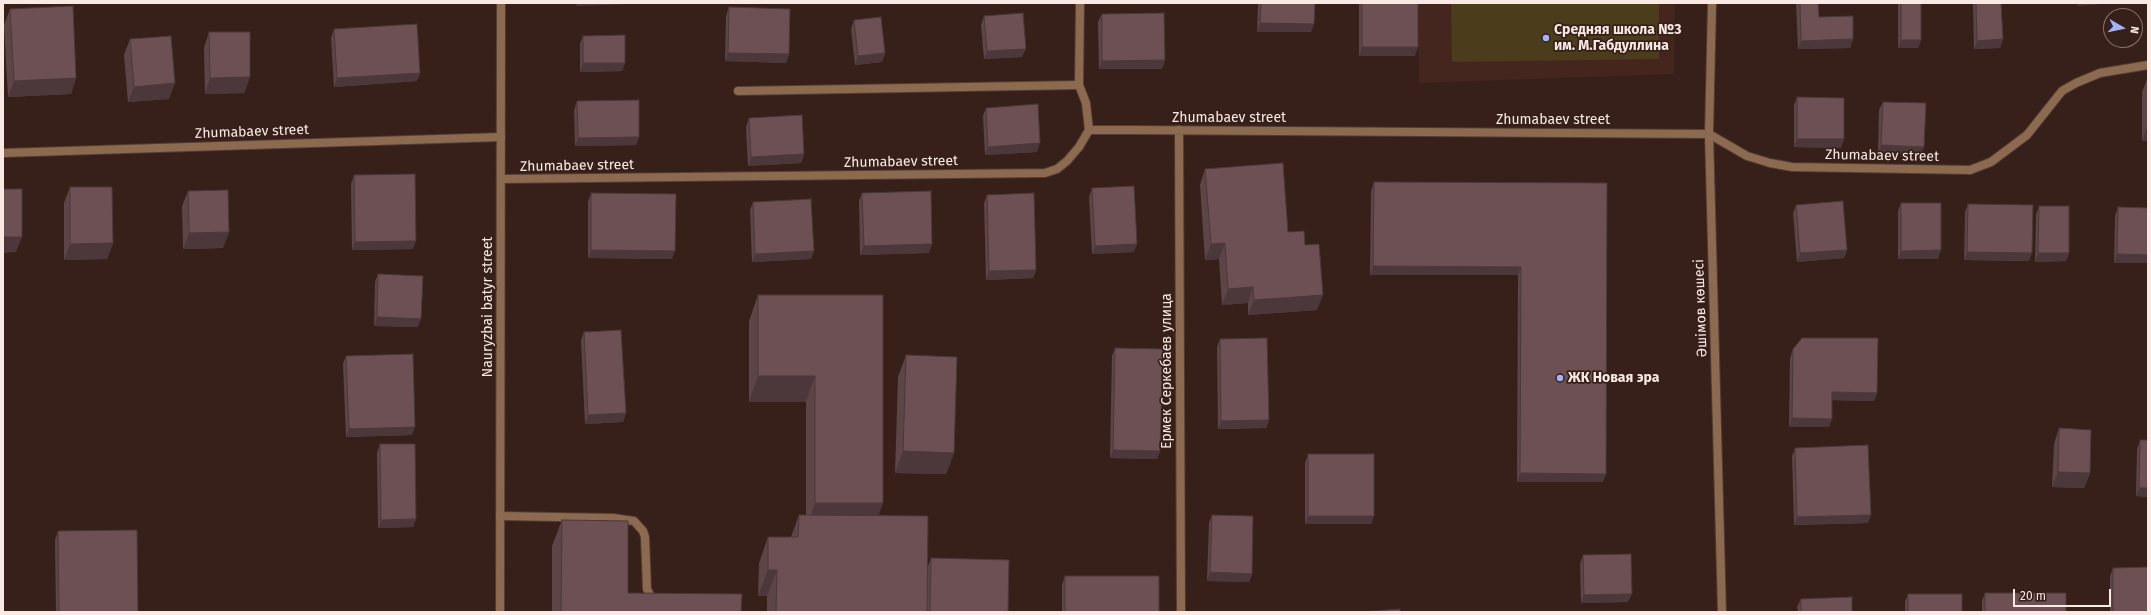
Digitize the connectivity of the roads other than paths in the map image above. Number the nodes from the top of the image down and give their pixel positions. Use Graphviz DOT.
graph roads {
  1 [pos="501,3"];
  2 [pos="1080,3"];
  3 [pos="1712,3"];
  4 [pos="2148,65"];
  5 [pos="1079,85"];
  6 [pos="738,90"];
  7 [pos="1089,130"];
  8 [pos="1180,130"];
  9 [pos="1709,134"];
  10 [pos="501,137"];
  11 [pos="3,153"];
  12 [pos="501,180"];
  13 [pos="500,516"];
  14 [pos="662,604"];
  15 [pos="500,612"];
  16 [pos="1181,612"];
  17 [pos="1722,612"];
  1 -- 10 [label="street, Nauryzbai batyr street"];
  2 -- 5 [label="street"];
  3 -- 9 [label="street, Әшімов көшесі"];
  4 -- 9 [label="street, Zhumabaev street"];
  5 -- 6 [label="street"];
  5 -- 7 [label="street"];
  7 -- 8 [label="street, Zhumabaev street"];
  7 -- 12 [label="street, Zhumabaev street"];
  8 -- 9 [label="street, Zhumabaev street"];
  8 -- 16 [label="street, Ермек Серкебаев улица"];
  9 -- 17 [label="street, Әшімов көшесі"];
  10 -- 11 [label="street, Zhumabaev street"];
  10 -- 12 [label="street, Nauryzbai batyr street"];
  12 -- 13 [label="street, Nauryzbai batyr street"];
  13 -- 14 [label="street"];
  13 -- 15 [label="street, Nauryzbai batyr street"];
}
